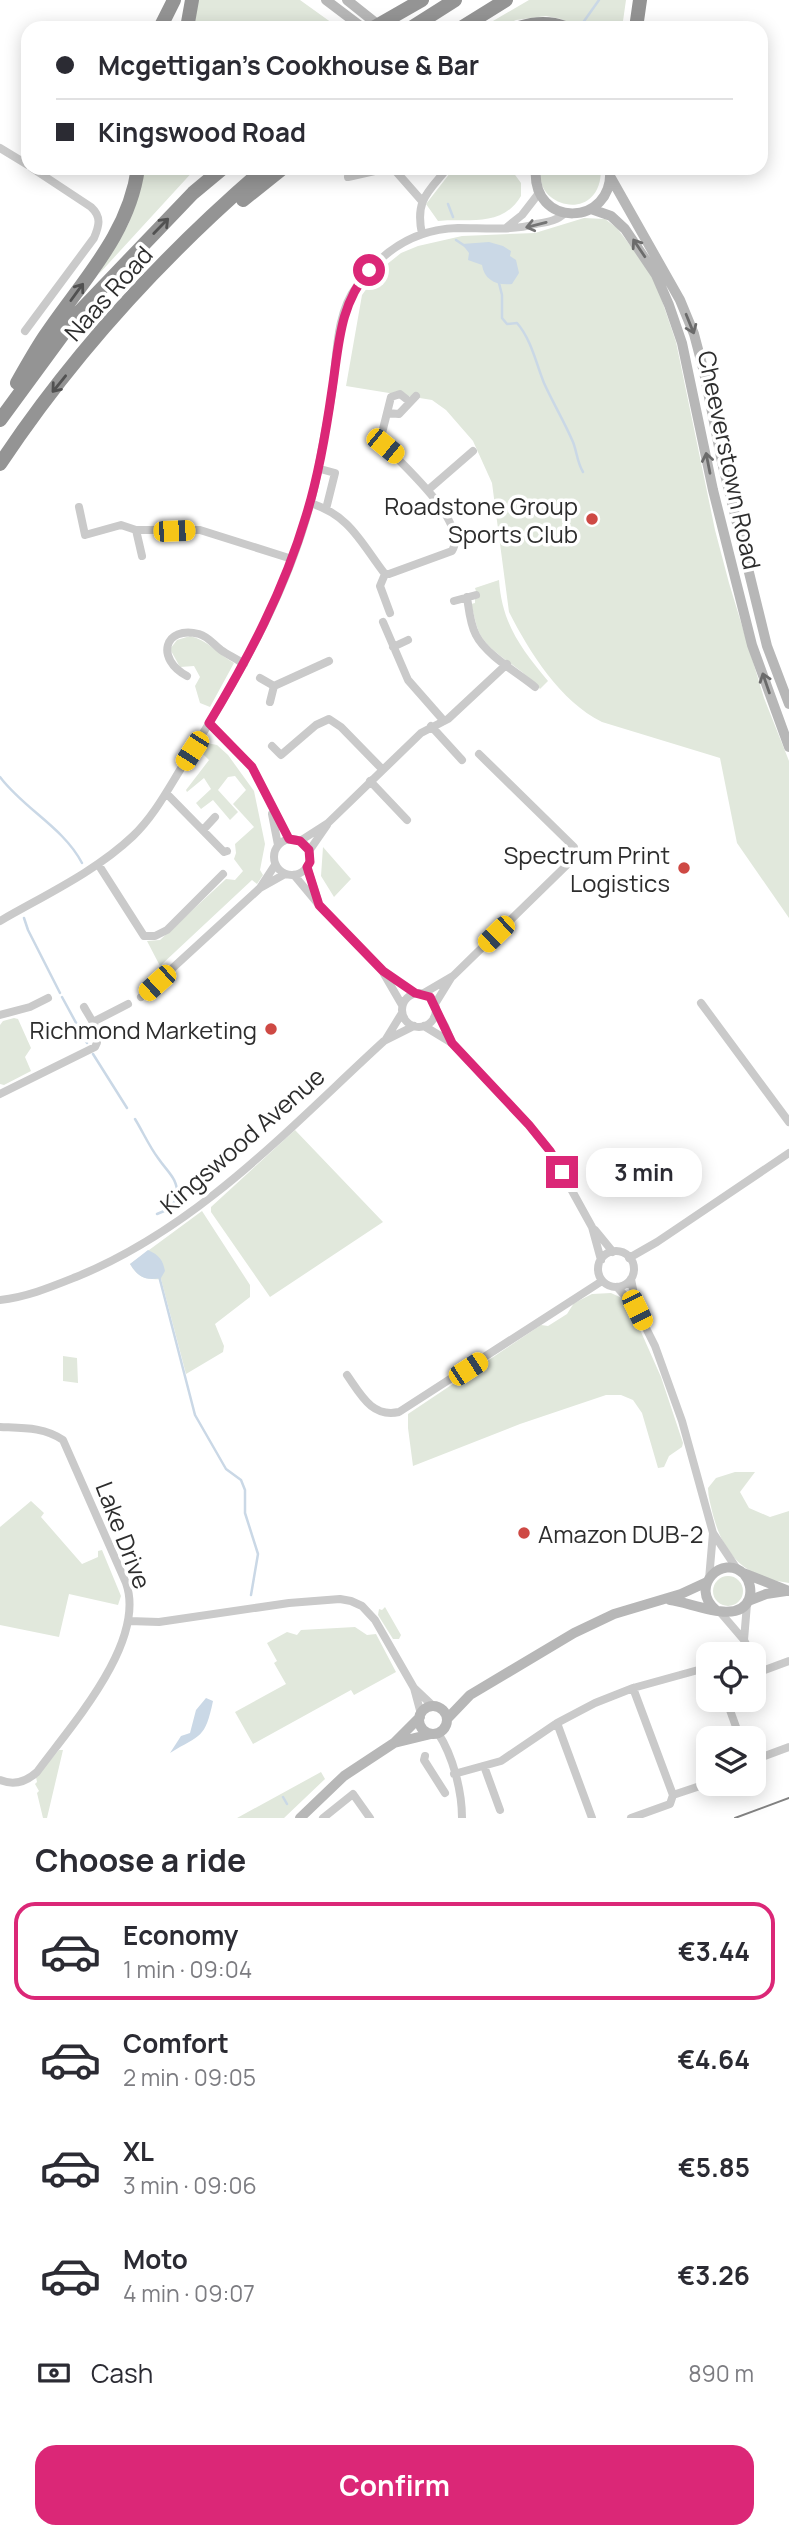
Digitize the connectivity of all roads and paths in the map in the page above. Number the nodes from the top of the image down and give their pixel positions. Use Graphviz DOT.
graph roads {
  1 [pos="174,0"];
  2 [pos="191,0"];
  3 [pos="327,0"];
  4 [pos="347,0"];
  5 [pos="422,0"];
  6 [pos="455,0"];
  7 [pos="506,0"];
  8 [pos="640,0"];
  9 [pos="164,21"];
  10 [pos="188,21"];
  11 [pos="354,21"];
  12 [pos="372,21"];
  13 [pos="385,21"];
  14 [pos="422,21"];
  15 [pos="472,21"];
  16 [pos="637,21"];
  17 [pos="0,148"];
  18 [pos="21,161"];
  19 [pos="42,175"];
  20 [pos="136,175"];
  21 [pos="215,175"];
  22 [pos="257,175"];
  23 [pos="275,175"];
  24 [pos="357,175"];
  25 [pos="399,175"];
  26 [pos="442,175"];
  27 [pos="535,175"];
  28 [pos="609,175"];
  29 [pos="611,175"];
  30 [pos="348,177"];
  31 [pos="539,193"];
  32 [pos="422,201"];
  33 [pos="591,209"];
  34 [pos="565,213"];
  35 [pos="504,228"];
  36 [pos="422,234"];
  37 [pos="152,277"];
  38 [pos="25,331"];
  39 [pos="0,411"];
  40 [pos="387,413"];
  41 [pos="0,420"];
  42 [pos="473,451"];
  43 [pos="0,464"];
  44 [pos="324,470"];
  45 [pos="428,490"];
  46 [pos="310,503"];
  47 [pos="79,507"];
  48 [pos="326,509"];
  49 [pos="136,530"];
  50 [pos="142,556"];
  51 [pos="292,559"];
  52 [pos="385,574"];
  53 [pos="454,601"];
  54 [pos="390,613"];
  55 [pos="383,622"];
  56 [pos="408,640"];
  57 [pos="393,647"];
  58 [pos="329,661"];
  59 [pos="507,664"];
  60 [pos="246,668"];
  61 [pos="187,676"];
  62 [pos="260,678"];
  63 [pos="274,686"];
  64 [pos="535,687"];
  65 [pos="270,702"];
  66 [pos="789,705"];
  67 [pos="444,721"];
  68 [pos="209,723"];
  69 [pos="431,726"];
  70 [pos="272,746"];
  71 [pos="789,747"];
  72 [pos="479,754"];
  73 [pos="462,760"];
  74 [pos="382,769"];
  75 [pos="370,781"];
  76 [pos="166,793"];
  77 [pos="271,807"];
  78 [pos="215,817"];
  79 [pos="407,820"];
  80 [pos="328,823"];
  81 [pos="203,830"];
  82 [pos="289,839"];
  83 [pos="300,841"];
  84 [pos="278,845"];
  85 [pos="309,850"];
  86 [pos="228,852"];
  87 [pos="98,864"];
  88 [pos="275,865"];
  89 [pos="307,867"];
  90 [pos="223,874"];
  91 [pos="290,875"];
  92 [pos="260,888"];
  93 [pos="319,905"];
  94 [pos="0,920"];
  95 [pos="383,971"];
  96 [pos="453,976"];
  97 [pos="419,993"];
  98 [pos="141,997"];
  99 [pos="48,998"];
  100 [pos="701,1003"];
  101 [pos="128,1004"];
  102 [pos="84,1007"];
  103 [pos="435,1008"];
  104 [pos="402,1009"];
  105 [pos="0,1015"];
  106 [pos="93,1023"];
  107 [pos="414,1026"];
  108 [pos="424,1026"];
  109 [pos="384,1041"];
  110 [pos="452,1043"];
  111 [pos="0,1094"];
  112 [pos="789,1122"];
  113 [pos="789,1153"];
  114 [pos="592,1227"];
  115 [pos="613,1252"];
  116 [pos="629,1258"];
  117 [pos="601,1260"];
  118 [pos="631,1279"];
  119 [pos="602,1281"];
  120 [pos="617,1287"];
  121 [pos="0,1300"];
  122 [pos="637,1310"];
  123 [pos="347,1375"];
  124 [pos="0,1427"];
  125 [pos="713,1533"];
  126 [pos="741,1572"];
  127 [pos="708,1581"];
  128 [pos="789,1591"];
  129 [pos="664,1599"];
  130 [pos="747,1602"];
  131 [pos="718,1611"];
  132 [pos="129,1621"];
  133 [pos="744,1640"];
  134 [pos="789,1661"];
  135 [pos="766,1670"];
  136 [pos="696,1671"];
  137 [pos="414,1688"];
  138 [pos="633,1688"];
  139 [pos="470,1696"];
  140 [pos="437,1707"];
  141 [pos="420,1715"];
  142 [pos="447,1719"];
  143 [pos="557,1723"];
  144 [pos="435,1734"];
  145 [pos="394,1744"];
  146 [pos="789,1747"];
  147 [pos="425,1756"];
  148 [pos="766,1756"];
  149 [pos="484,1766"];
  150 [pos="455,1777"];
  151 [pos="0,1780"];
  152 [pos="440,1783"];
  153 [pos="696,1787"];
  154 [pos="445,1793"];
  155 [pos="673,1795"];
  156 [pos="500,1810"];
  157 [pos="300,1818"];
  158 [pos="323,1818"];
  159 [pos="370,1818"];
  160 [pos="461,1818"];
  161 [pos="593,1818"];
  162 [pos="631,1818"];
  1 -- 9 [label="highway"];
  2 -- 10 [label="highway"];
  3 -- 11 [label="main road"];
  4 -- 12 [label="main road"];
  5 -- 13 [label="highway"];
  6 -- 14 [label="highway"];
  7 -- 15 [label="highway"];
  8 -- 16 [label="highway"];
  17 -- 18 [label="street"];
  19 -- 38 [label="street"];
  39 -- 20 [label="highway, one-way"];
  41 -- 21 [label="highway, Naas Road, one-way"];
  22 -- 37 [label="highway, Naas Road"];
  23 -- 37 [label="highway"];
  24 -- 30 [label="street"];
  25 -- 32 [label="street"];
  26 -- 32 [label="street"];
  27 -- 31 [label="main road"];
  28 -- 33 [label="main road"];
  29 -- 66 [label="main road, Cheeverstown Road, one-way"];
  31 -- 34 [label="main road"];
  31 -- 35 [label="street"];
  32 -- 36 [label="street"];
  33 -- 34 [label="main road"];
  71 -- 33 [label="main road, Cheeverstown Road, one-way"];
  34 -- 35 [label="street, one-way"];
  35 -- 36 [label="street"];
  36 -- 46 [label="street"];
  37 -- 43 [label="highway, Naas Road, one-way"];
  40 -- 40 [label="street"];
  40 -- 45 [label="street"];
  42 -- 45 [label="street"];
  44 -- 48 [label="street"];
  45 -- 52 [label="street"];
  46 -- 48 [label="street"];
  46 -- 51 [label="street"];
  47 -- 49 [label="street"];
  48 -- 52 [label="street"];
  49 -- 50 [label="street"];
  49 -- 51 [label="street"];
  51 -- 60 [label="street"];
  52 -- 54 [label="street"];
  53 -- 59 [label="street"];
  55 -- 57 [label="street"];
  56 -- 57 [label="street"];
  57 -- 67 [label="street"];
  58 -- 63 [label="street"];
  59 -- 64 [label="street"];
  59 -- 67 [label="street"];
  60 -- 61 [label="street"];
  60 -- 68 [label="street"];
  62 -- 63 [label="street"];
  63 -- 65 [label="street"];
  67 -- 69 [label="street"];
  68 -- 76 [label="street"];
  68 -- 77 [label="street"];
  69 -- 73 [label="street"];
  69 -- 74 [label="street"];
  70 -- 74 [label="street"];
  72 -- 96 [label="street"];
  74 -- 75 [label="street"];
  75 -- 79 [label="street"];
  75 -- 80 [label="street"];
  76 -- 81 [label="street"];
  76 -- 87 [label="street"];
  77 -- 82 [label="street"];
  77 -- 84 [label="street"];
  78 -- 81 [label="street"];
  80 -- 83 [label="street"];
  80 -- 85 [label="street"];
  81 -- 86 [label="street"];
  82 -- 83 [label="street"];
  82 -- 84 [label="street"];
  83 -- 85 [label="street"];
  84 -- 88 [label="street"];
  85 -- 89 [label="street"];
  87 -- 90 [label="street"];
  87 -- 94 [label="street"];
  88 -- 91 [label="street"];
  88 -- 92 [label="street"];
  89 -- 91 [label="street"];
  89 -- 93 [label="street"];
  91 -- 92 [label="street"];
  91 -- 93 [label="street"];
  92 -- 98 [label="street"];
  93 -- 95 [label="street"];
  95 -- 97 [label="street"];
  95 -- 104 [label="street"];
  96 -- 97 [label="street"];
  96 -- 103 [label="street"];
  97 -- 103 [label="street"];
  97 -- 104 [label="street"];
  99 -- 105 [label="street"];
  100 -- 112 [label="street"];
  101 -- 106 [label="street"];
  102 -- 106 [label="street"];
  103 -- 108 [label="street"];
  103 -- 110 [label="street"];
  104 -- 107 [label="street"];
  104 -- 109 [label="street, Kingswood Avenue"];
  106 -- 111 [label="street"];
  107 -- 108 [label="street"];
  107 -- 109 [label="street, Kingswood Avenue"];
  108 -- 110 [label="street"];
  109 -- 121 [label="street, Kingswood Avenue"];
  110 -- 114 [label="street"];
  113 -- 116 [label="street"];
  114 -- 115 [label="street"];
  114 -- 117 [label="street"];
  115 -- 116 [label="street"];
  115 -- 117 [label="street"];
  116 -- 118 [label="street"];
  117 -- 119 [label="street"];
  118 -- 120 [label="street"];
  118 -- 122 [label="street"];
  119 -- 120 [label="street"];
  119 -- 123 [label="street"];
  120 -- 122 [label="street"];
  122 -- 125 [label="street"];
  124 -- 132 [label="street, Lake Drive"];
  125 -- 126 [label="street"];
  125 -- 127 [label="street"];
  126 -- 127 [label="main road"];
  126 -- 128 [label="main road"];
  126 -- 130 [label="main road"];
  127 -- 129 [label="main road"];
  127 -- 131 [label="main road"];
  128 -- 130 [label="main road"];
  129 -- 131 [label="main road"];
  129 -- 139 [label="main road"];
  130 -- 131 [label="main road"];
  130 -- 133 [label="street"];
  131 -- 133 [label="street"];
  132 -- 137 [label="street"];
  132 -- 151 [label="street, Lake Drive"];
  134 -- 135 [label="street"];
  136 -- 138 [label="street"];
  137 -- 140 [label="street"];
  137 -- 141 [label="street"];
  138 -- 143 [label="street"];
  138 -- 155 [label="street"];
  139 -- 140 [label="main road"];
  139 -- 142 [label="main road"];
  140 -- 141 [label="main road"];
  140 -- 142 [label="main road"];
  141 -- 144 [label="main road"];
  141 -- 145 [label="main road"];
  142 -- 144 [label="main road"];
  143 -- 149 [label="street"];
  143 -- 161 [label="street"];
  144 -- 145 [label="main road"];
  144 -- 150 [label="street"];
  145 -- 157 [label="main road"];
  146 -- 148 [label="street"];
  147 -- 152 [label="street"];
  149 -- 150 [label="street"];
  149 -- 156 [label="street"];
  150 -- 152 [label="street"];
  150 -- 160 [label="street"];
  152 -- 154 [label="street"];
  153 -- 155 [label="street"];
  155 -- 162 [label="street"];
  158 -- 159 [label="street"];
}
